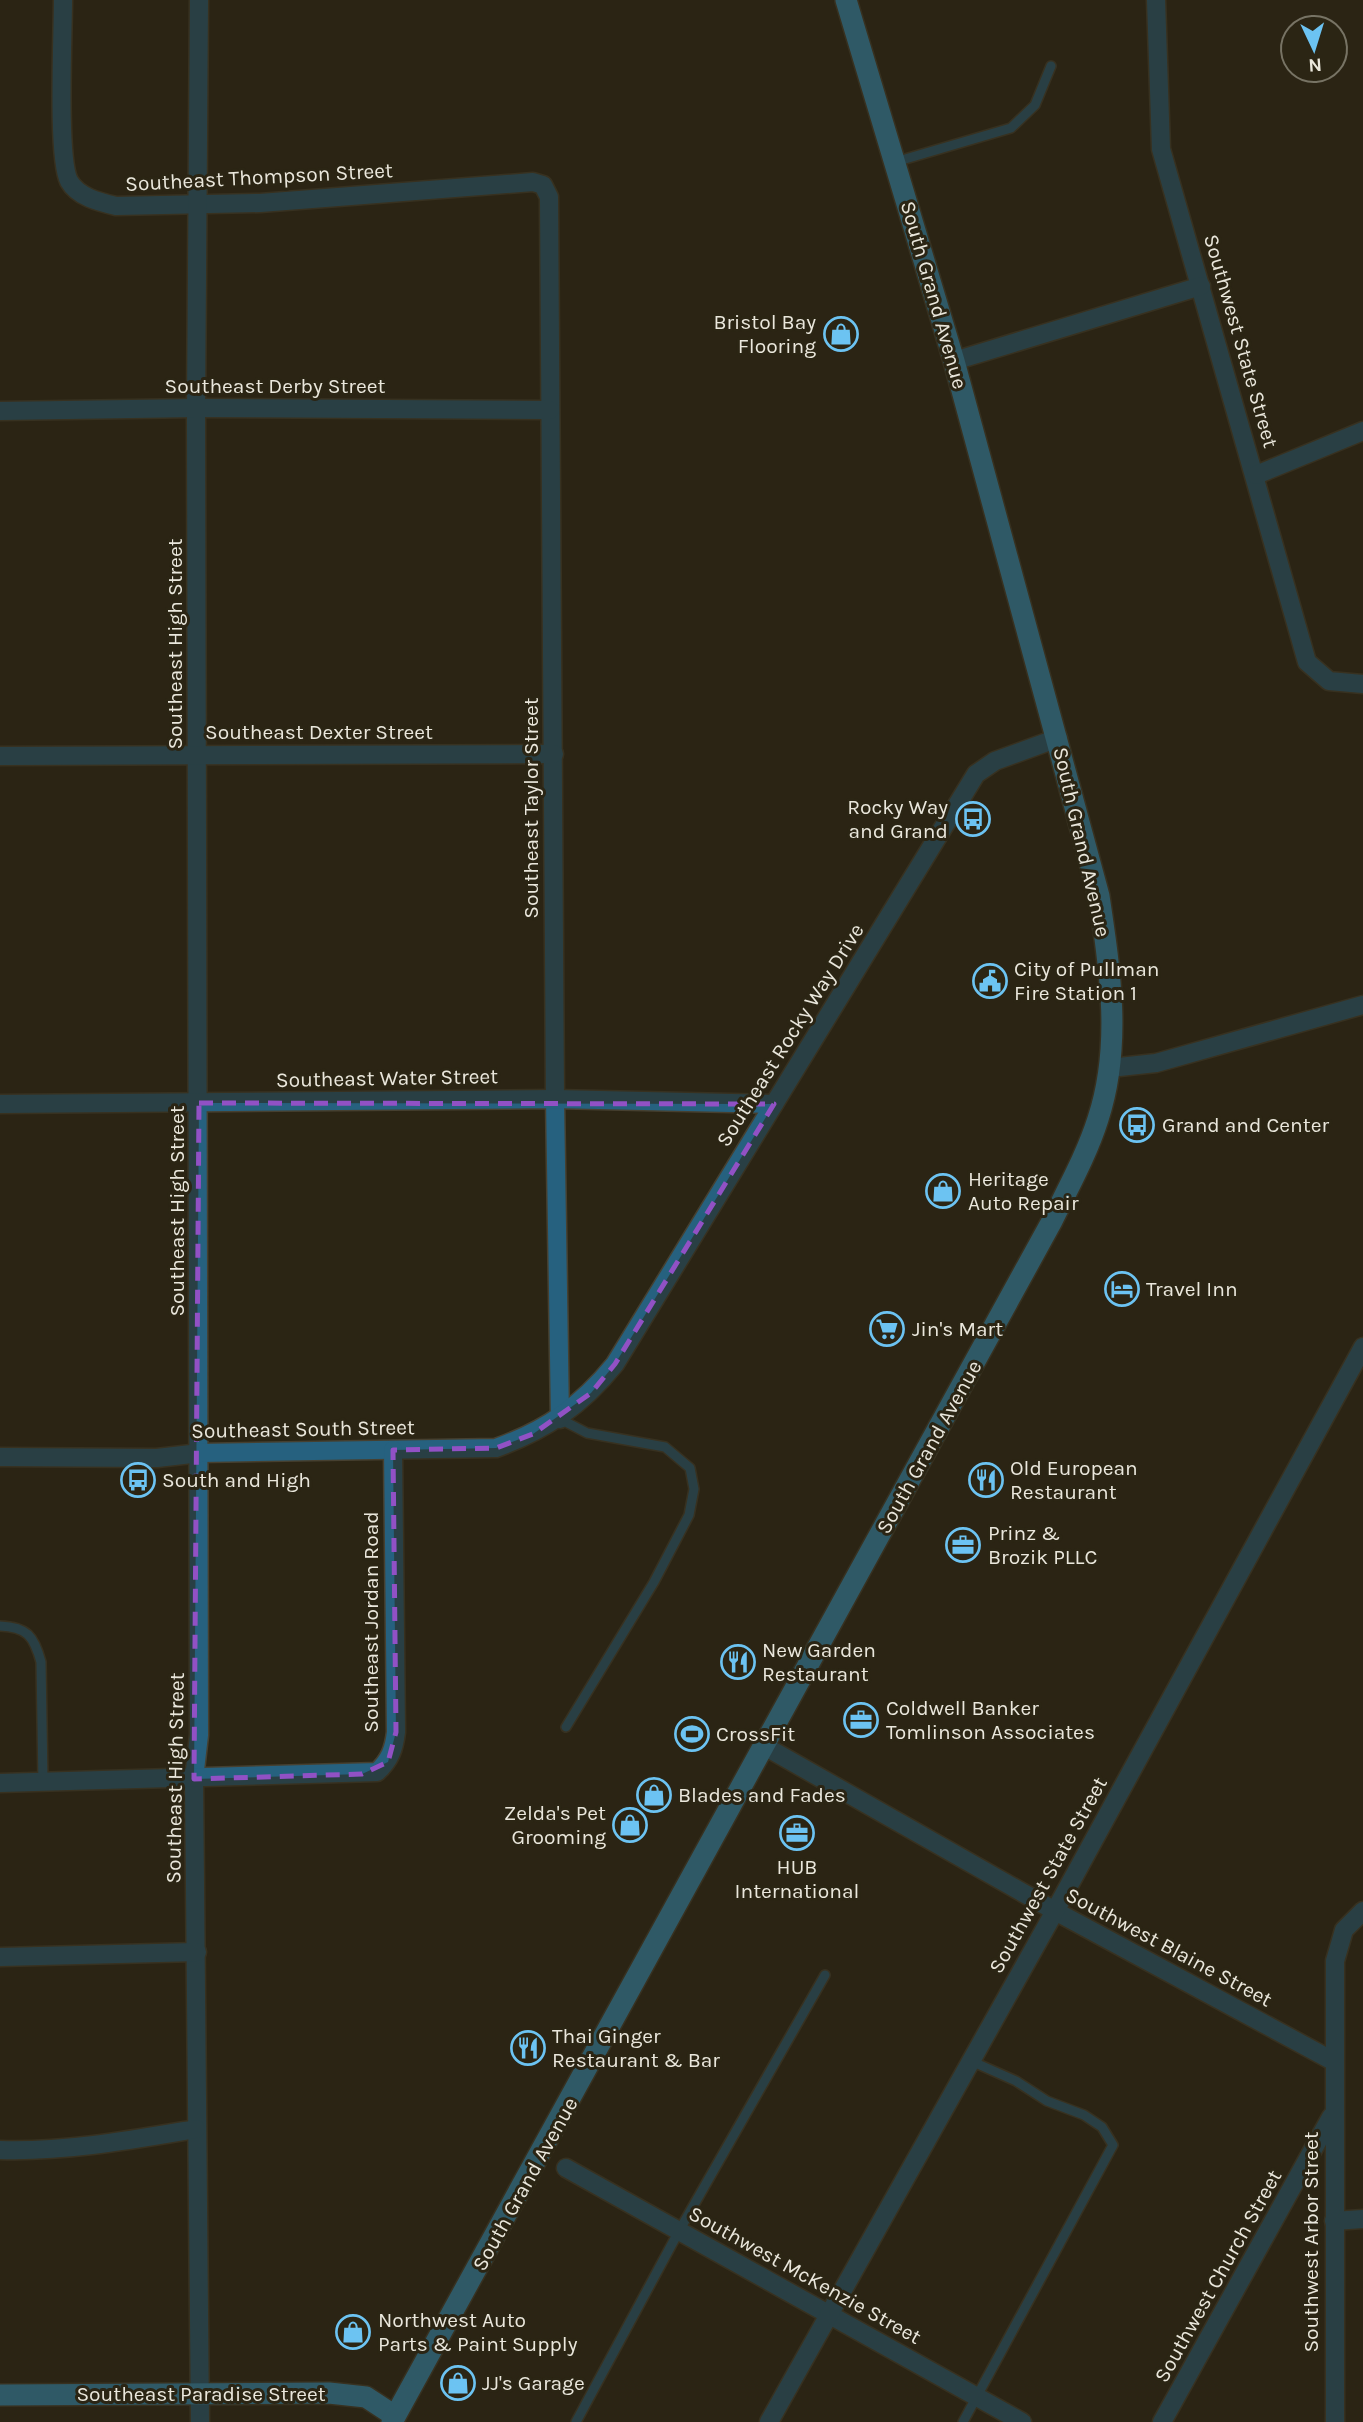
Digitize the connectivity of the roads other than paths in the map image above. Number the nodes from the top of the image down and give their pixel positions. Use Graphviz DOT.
graph roads {
  1 [pos="63,0"];
  2 [pos="199,0"];
  3 [pos="846,0"];
  4 [pos="1156,0"];
  5 [pos="1051,66"];
  6 [pos="895,163"];
  7 [pos="549,197"];
  8 [pos="198,206"];
  9 [pos="1201,286"];
  10 [pos="954,361"];
  11 [pos="196,408"];
  12 [pos="551,410"];
  13 [pos="0,411"];
  14 [pos="1363,431"];
  15 [pos="1256,475"];
  16 [pos="1363,684"];
  17 [pos="1058,738"];
  18 [pos="554,754"];
  19 [pos="199,755"];
  20 [pos="0,756"];
  21 [pos="1363,1005"];
  22 [pos="1110,1068"];
  23 [pos="555,1099"];
  24 [pos="199,1103"];
  25 [pos="0,1104"];
  26 [pos="774,1104"];
  27 [pos="1363,1346"];
  28 [pos="591,1393"];
  29 [pos="560,1419"];
  30 [pos="393,1450"];
  31 [pos="200,1453"];
  32 [pos="0,1457"];
  33 [pos="0,1626"];
  34 [pos="566,1727"];
  35 [pos="766,1746"];
  36 [pos="194,1779"];
  37 [pos="43,1782"];
  38 [pos="0,1783"];
  39 [pos="1055,1911"];
  40 [pos="1363,1911"];
  41 [pos="197,1952"];
  42 [pos="0,1957"];
  43 [pos="825,1975"];
  44 [pos="1333,2061"];
  45 [pos="971,2062"];
  46 [pos="1333,2114"];
  47 [pos="196,2129"];
  48 [pos="0,2150"];
  49 [pos="566,2168"];
  50 [pos="1363,2219"];
  51 [pos="1334,2221"];
  52 [pos="679,2231"];
  53 [pos="827,2315"];
  54 [pos="0,2395"];
  55 [pos="200,2396"];
  56 [pos="976,2397"];
  57 [pos="394,2419"];
  58 [pos="200,2422"];
  59 [pos="576,2422"];
  60 [pos="769,2422"];
  61 [pos="962,2422"];
  62 [pos="1023,2422"];
  63 [pos="1162,2422"];
  64 [pos="1335,2422"];
  1 -- 8 [label="street, Southeast Thompson Street"];
  2 -- 8 [label="street, Southeast High Street"];
  3 -- 6 [label="main road, South Grand Avenue"];
  4 -- 9 [label="street, Southwest State Street"];
  5 -- 6 [label="lane"];
  6 -- 10 [label="main road, South Grand Avenue"];
  7 -- 8 [label="street, Southeast Thompson Street"];
  7 -- 12 [label="street, Southeast Taylor Street"];
  8 -- 11 [label="street, Southeast High Street"];
  9 -- 10 [label="street"];
  9 -- 15 [label="street, Southwest State Street"];
  10 -- 17 [label="main road, South Grand Avenue"];
  11 -- 12 [label="street, Southeast Derby Street"];
  11 -- 13 [label="street, Southeast Derby Street"];
  11 -- 19 [label="street, Southeast High Street"];
  12 -- 18 [label="street, Southeast Taylor Street"];
  14 -- 15 [label="street"];
  15 -- 16 [label="street, Southwest State Street"];
  17 -- 22 [label="main road, South Grand Avenue"];
  17 -- 26 [label="street, Southeast Rocky Way Drive"];
  18 -- 19 [label="street, Southeast Dexter Street"];
  18 -- 23 [label="street, Southeast Taylor Street"];
  19 -- 20 [label="street, Southeast Dexter Street"];
  19 -- 24 [label="street, Southeast High Street"];
  21 -- 22 [label="street"];
  22 -- 35 [label="main road, South Grand Avenue"];
  23 -- 24 [label="street, Southeast Water Street"];
  23 -- 26 [label="street, Southeast Water Street"];
  23 -- 29 [label="street, Southeast Taylor Street"];
  24 -- 25 [label="street, Southeast Water Street"];
  24 -- 31 [label="street, Southeast High Street"];
  26 -- 28 [label="street, Southeast Rocky Way Drive"];
  27 -- 39 [label="street, Southwest State Street"];
  28 -- 29 [label="street, Southeast South Street"];
  29 -- 30 [label="street, Southeast South Street"];
  29 -- 34 [label="lane"];
  30 -- 31 [label="street, Southeast South Street"];
  30 -- 36 [label="street, Southeast Jordan Road"];
  31 -- 32 [label="street, Southeast South Street"];
  31 -- 36 [label="street, Southeast High Street"];
  33 -- 37 [label="lane"];
  35 -- 39 [label="street, Southwest Blaine Street"];
  35 -- 57 [label="main road, South Grand Avenue"];
  36 -- 37 [label="street"];
  36 -- 41 [label="street, Southeast High Street"];
  37 -- 38 [label="street"];
  39 -- 44 [label="street, Southwest Blaine Street"];
  39 -- 45 [label="street, Southwest State Street"];
  40 -- 44 [label="street, Southwest Arbor Street"];
  41 -- 42 [label="street"];
  41 -- 47 [label="street, Southeast High Street"];
  43 -- 52 [label="lane"];
  44 -- 46 [label="street, Southwest Arbor Street"];
  45 -- 53 [label="street, Southwest State Street"];
  45 -- 56 [label="lane"];
  46 -- 51 [label="street, Southwest Arbor Street"];
  46 -- 63 [label="street, Southwest Church Street"];
  47 -- 48 [label="street"];
  47 -- 55 [label="street, Southeast High Street"];
  49 -- 52 [label="street, Southwest McKenzie Street"];
  50 -- 51 [label="street"];
  51 -- 64 [label="street, Southwest Arbor Street"];
  52 -- 53 [label="street, Southwest McKenzie Street"];
  52 -- 59 [label="lane"];
  53 -- 56 [label="street, Southwest McKenzie Street"];
  53 -- 60 [label="street, Southwest State Street"];
  54 -- 55 [label="main road, Southeast Paradise Street"];
  55 -- 57 [label="main road, Southeast Paradise Street"];
  55 -- 58 [label="street, Southeast High Street"];
  56 -- 61 [label="lane"];
  56 -- 62 [label="street, Southwest McKenzie Street"];
}
